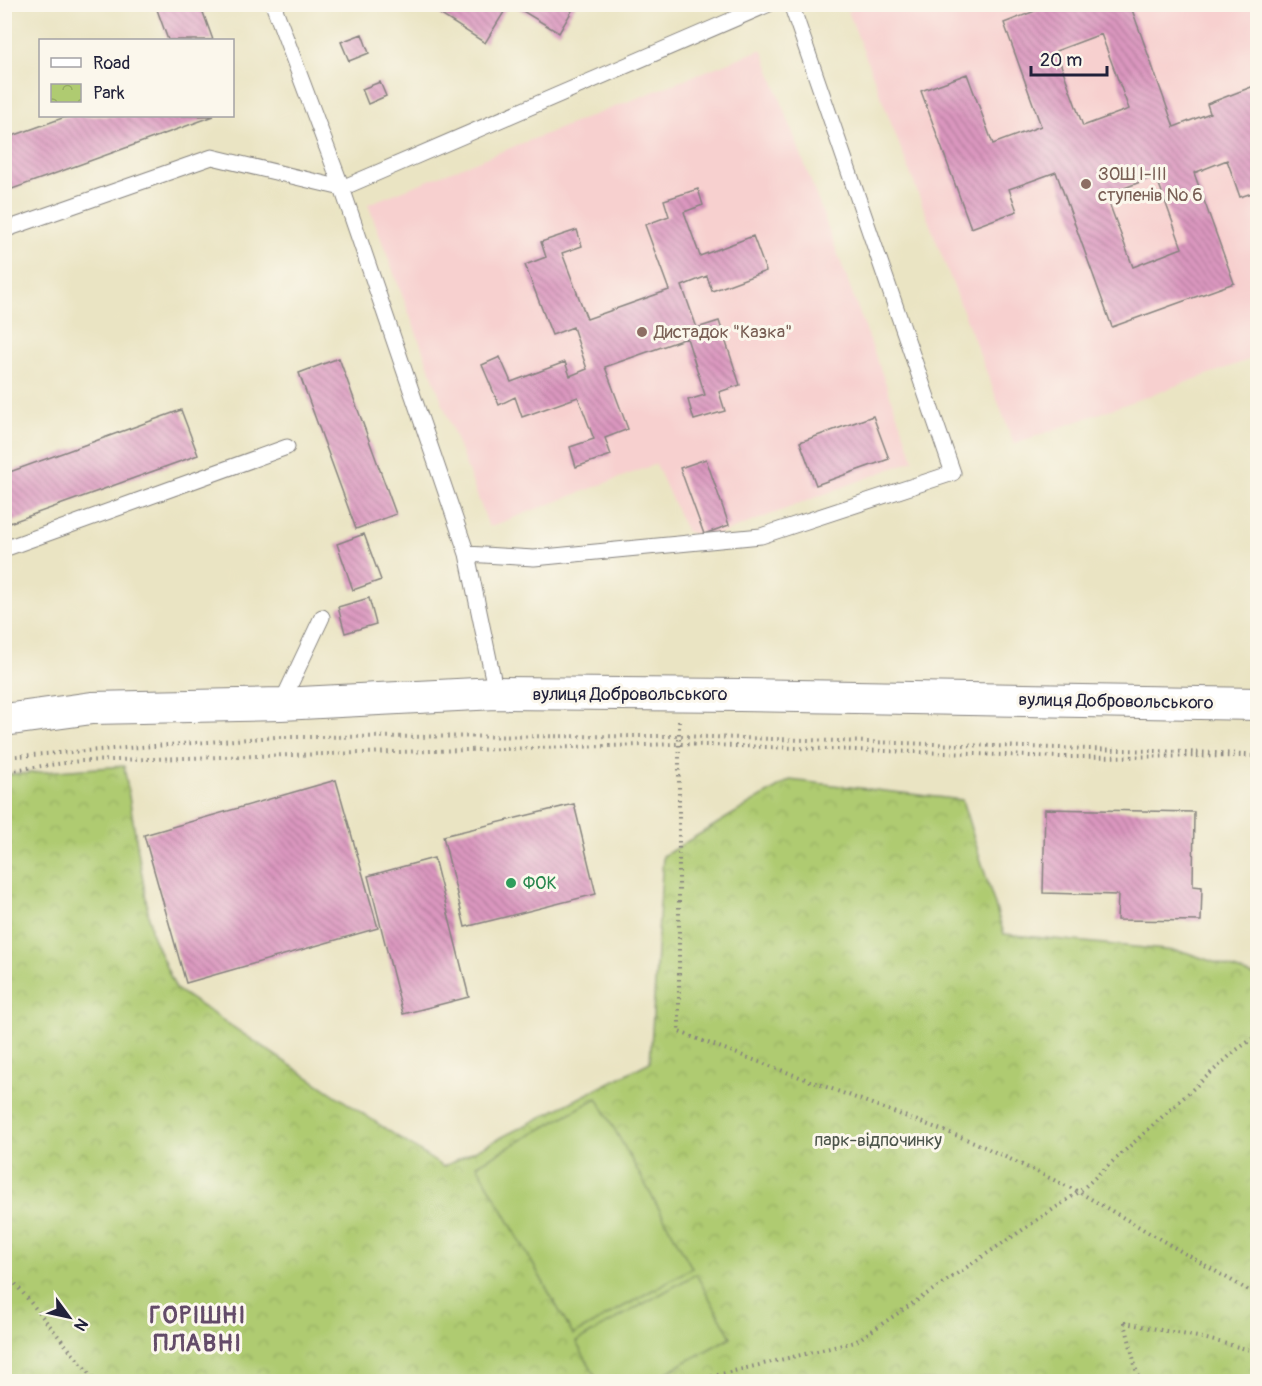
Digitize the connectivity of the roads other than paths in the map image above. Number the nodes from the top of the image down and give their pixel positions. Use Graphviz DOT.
graph roads {
  1 [pos="273,4"];
  2 [pos="769,4"];
  3 [pos="791,4"];
  4 [pos="342,188"];
  5 [pos="4,230"];
  6 [pos="287,447"];
  7 [pos="4,549"];
  8 [pos="467,554"];
  9 [pos="322,617"];
  10 [pos="496,693"];
  11 [pos="281,704"];
  12 [pos="1257,704"];
  13 [pos="4,720"];
  1 -- 4 [label="lane"];
  2 -- 4 [label="lane"];
  3 -- 8 [label="lane"];
  4 -- 5 [label="lane"];
  4 -- 8 [label="lane"];
  6 -- 7 [label="lane"];
  8 -- 10 [label="lane"];
  9 -- 11 [label="lane"];
  10 -- 11 [label="street, вулиця Добровольського"];
  10 -- 12 [label="street, вулиця Добровольського"];
  11 -- 13 [label="street, вулиця Добровольського"];
}
